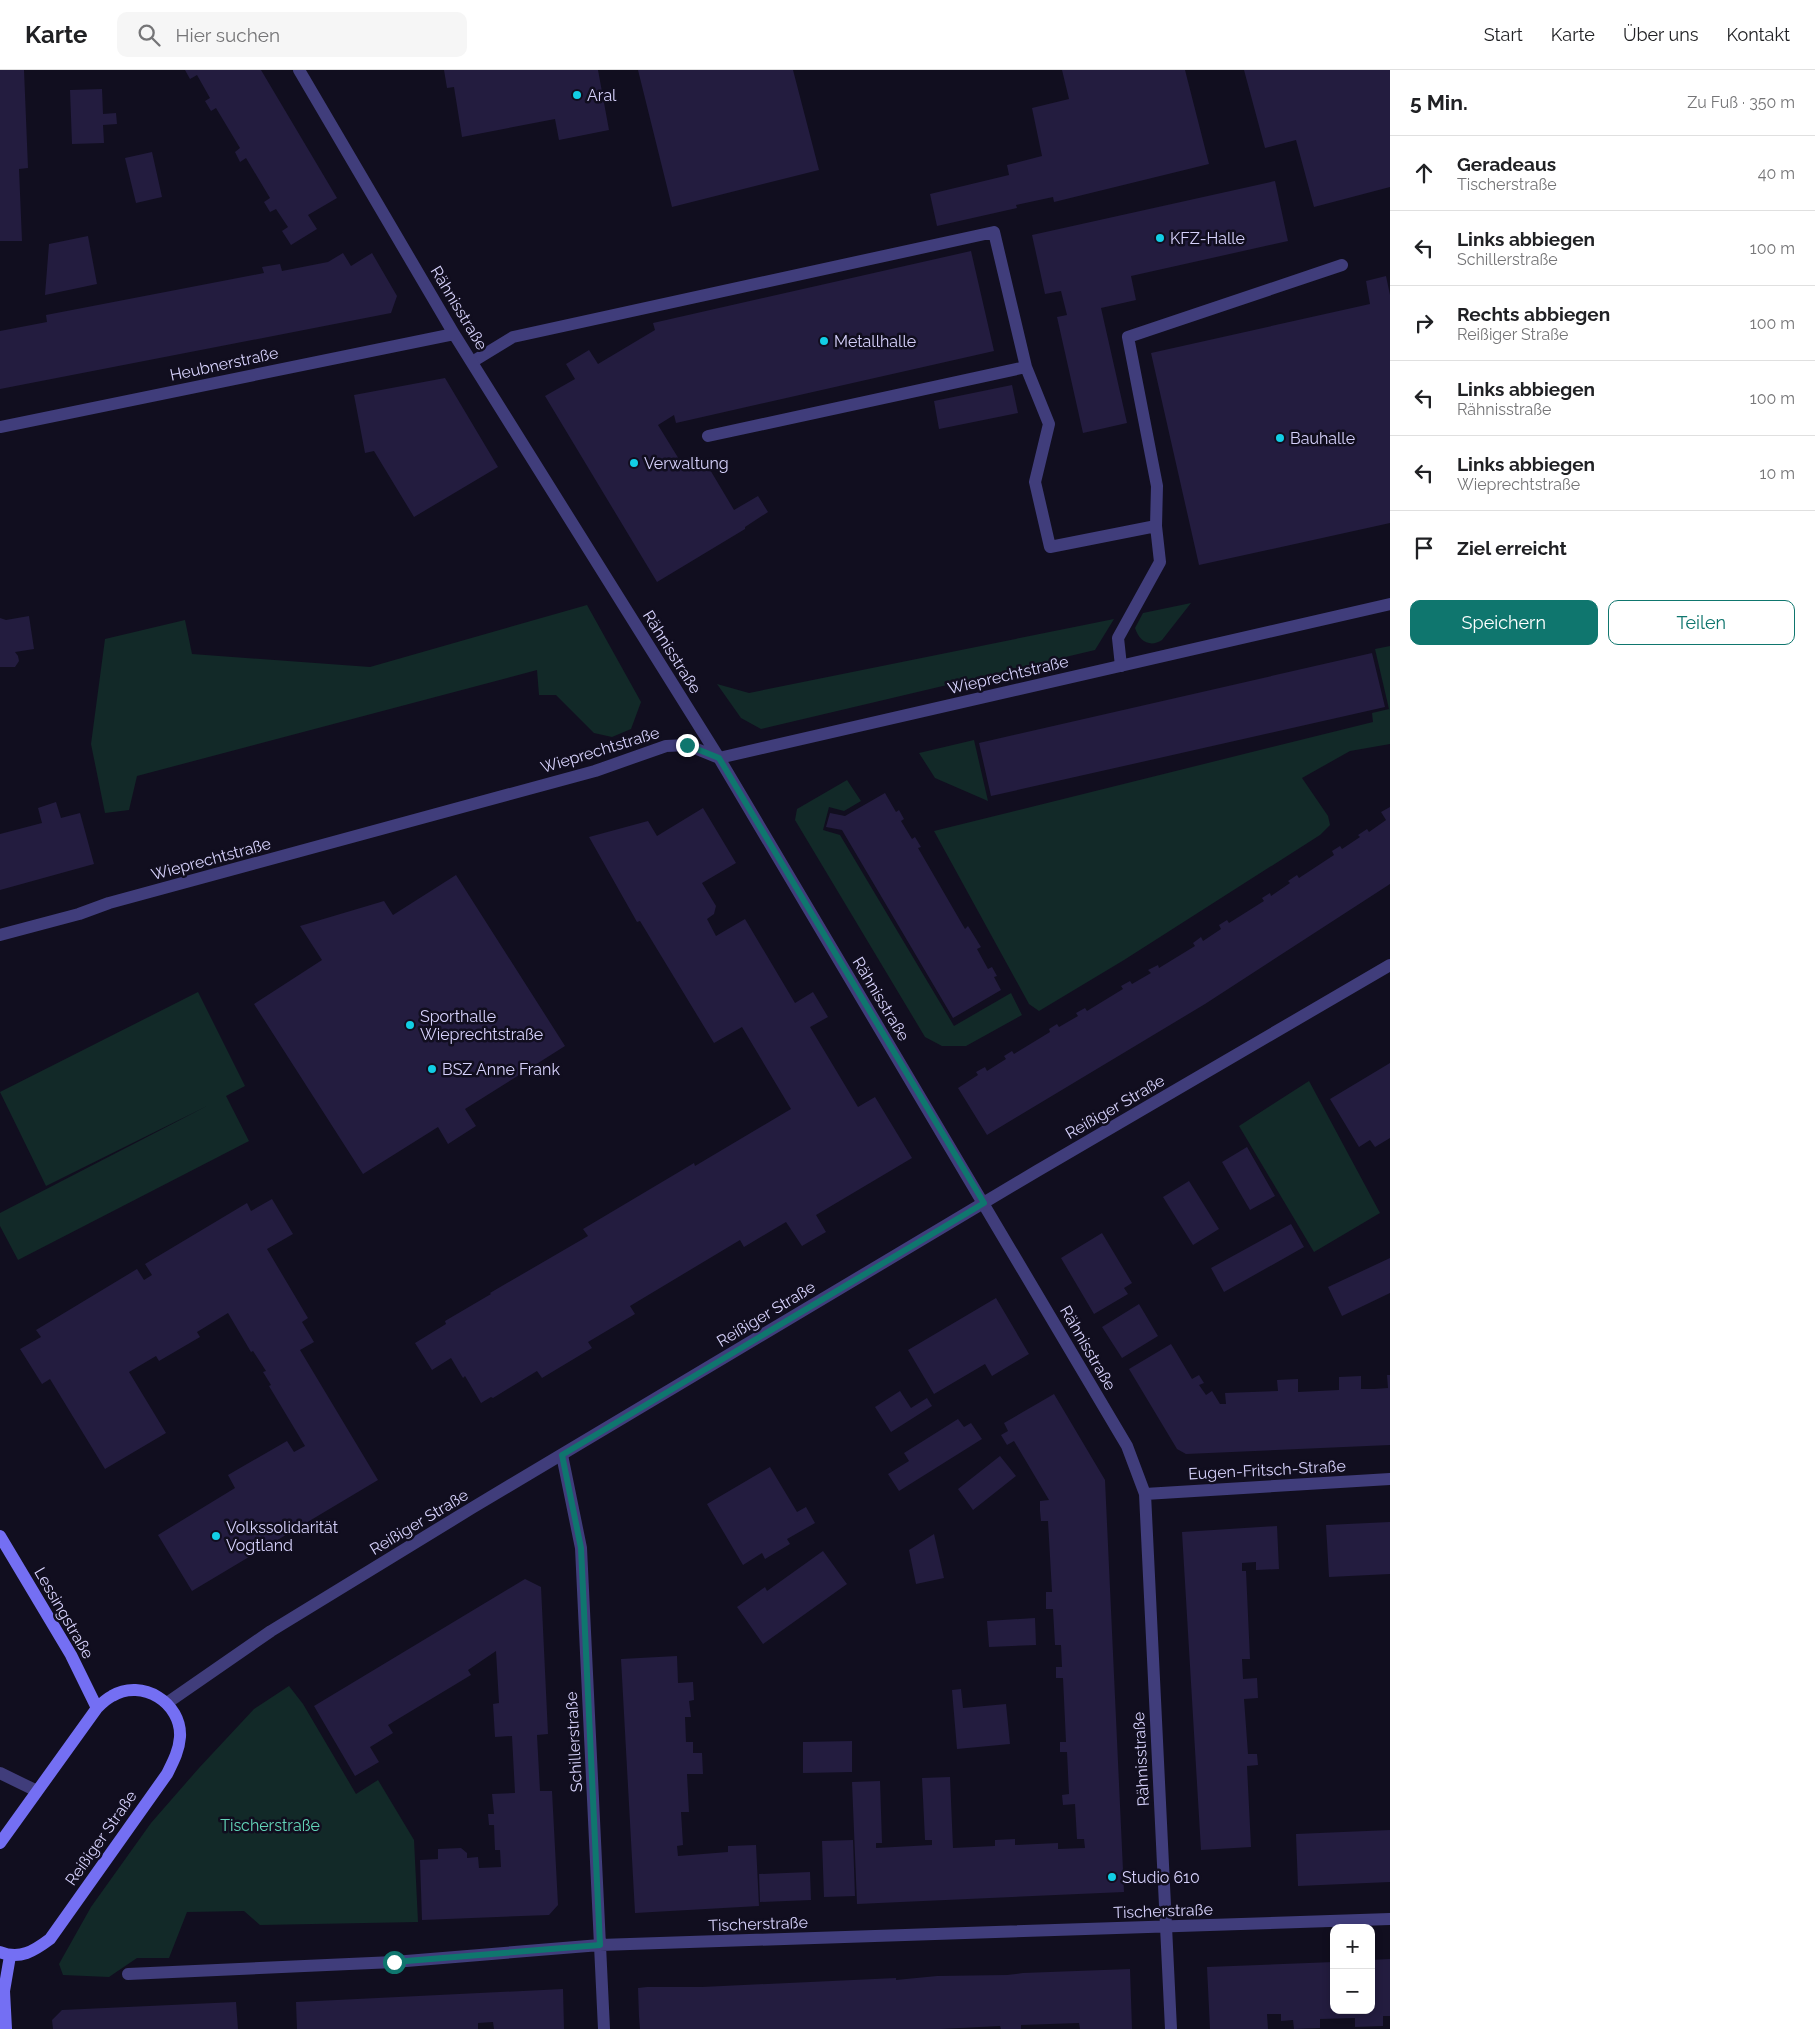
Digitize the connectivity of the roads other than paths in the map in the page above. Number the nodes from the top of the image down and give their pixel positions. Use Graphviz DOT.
graph roads {
  1 [pos="299,70"];
  2 [pos="1342,265"];
  3 [pos="454,334"];
  4 [pos="472,362"];
  5 [pos="1026,367"];
  6 [pos="0,427"];
  7 [pos="708,436"];
  8 [pos="1156,526"];
  9 [pos="1390,604"];
  10 [pos="1121,666"];
  11 [pos="719,758"];
  12 [pos="0,935"];
  13 [pos="1390,966"];
  14 [pos="984,1203"];
  15 [pos="562,1455"];
  16 [pos="1390,1479"];
  17 [pos="1145,1494"];
  18 [pos="0,1536"];
  19 [pos="167,1703"];
  20 [pos="97,1708"];
  21 [pos="0,1773"];
  22 [pos="37,1791"];
  23 [pos="0,1843"];
  24 [pos="1390,1919"];
  25 [pos="1165,1928"];
  26 [pos="600,1945"];
  27 [pos="5,1954"];
  28 [pos="128,1974"];
  29 [pos="6,2029"];
  30 [pos="604,2029"];
  31 [pos="1170,2029"];
  1 -- 3 [label="street, Rähnisstraße"];
  2 -- 8 [label="street"];
  3 -- 4 [label="street, Rähnisstraße"];
  3 -- 6 [label="street, Heubnerstraße"];
  4 -- 5 [label="street"];
  4 -- 11 [label="street, Rähnisstraße"];
  5 -- 7 [label="street"];
  5 -- 8 [label="street"];
  8 -- 10 [label="street"];
  9 -- 10 [label="street, Wieprechtstraße"];
  10 -- 11 [label="street, Wieprechtstraße"];
  11 -- 12 [label="street, Wieprechtstraße"];
  11 -- 14 [label="street, Rähnisstraße"];
  13 -- 14 [label="street, Reißiger Straße"];
  14 -- 15 [label="street, Reißiger Straße"];
  14 -- 17 [label="street, Rähnisstraße"];
  15 -- 19 [label="street, Reißiger Straße"];
  15 -- 26 [label="street, Schillerstraße"];
  16 -- 17 [label="street, Eugen-Fritsch-Straße"];
  17 -- 25 [label="street, Rähnisstraße"];
  18 -- 20 [label="main road, Lessingstraße"];
  19 -- 20 [label="main road"];
  19 -- 27 [label="main road, Reißiger Straße"];
  20 -- 22 [label="main road"];
  21 -- 22 [label="street"];
  22 -- 23 [label="main road"];
  24 -- 25 [label="street, Tischerstraße"];
  25 -- 26 [label="street, Tischerstraße"];
  25 -- 31 [label="street, Rähnisstraße"];
  26 -- 28 [label="street, Tischerstraße"];
  26 -- 30 [label="street, Schillerstraße"];
  27 -- 29 [label="main road"];
}
